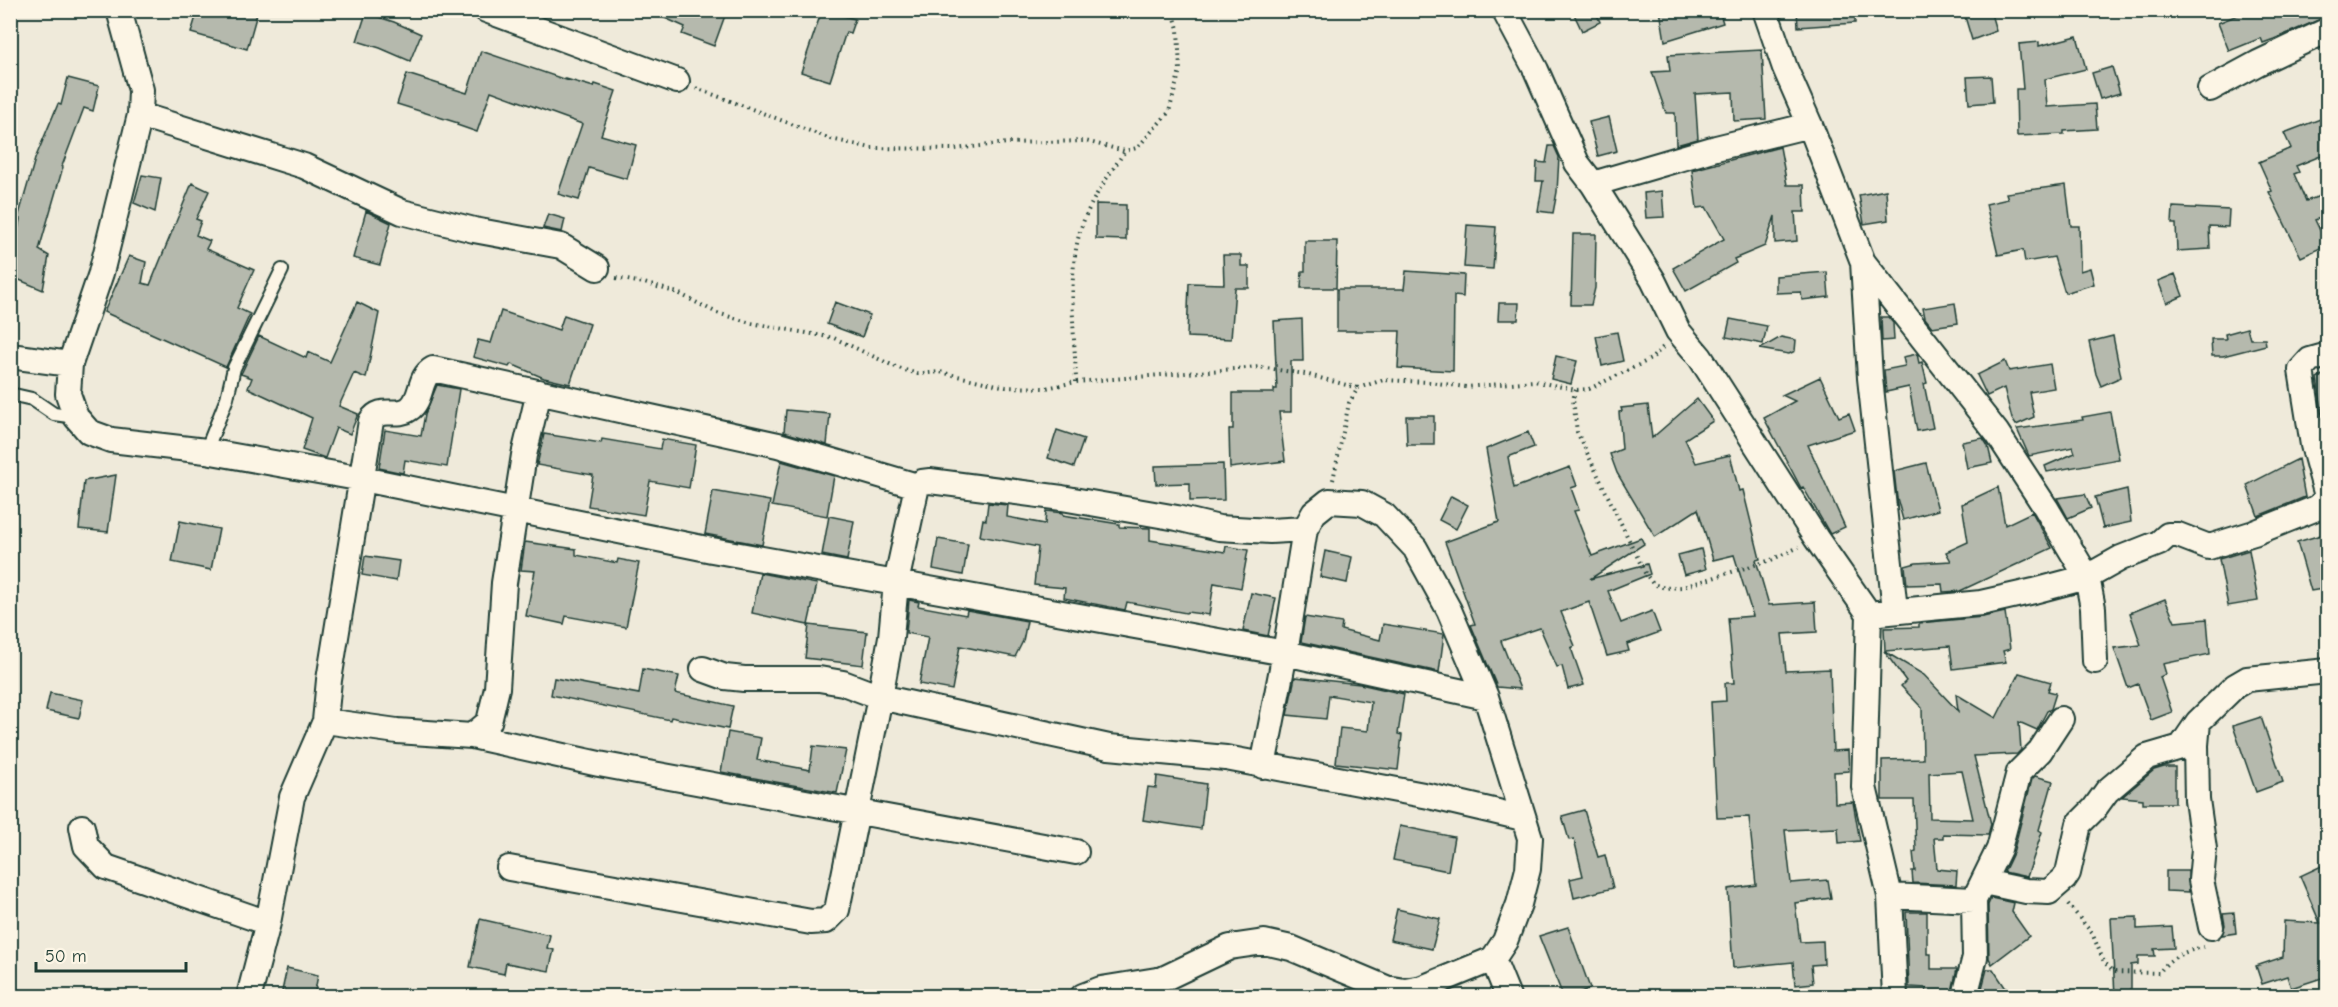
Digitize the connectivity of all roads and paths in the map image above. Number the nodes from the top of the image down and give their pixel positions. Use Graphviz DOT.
graph roads {
  1 [pos="119,10"];
  2 [pos="486,10"];
  3 [pos="1173,10"];
  4 [pos="1504,10"];
  5 [pos="1765,10"];
  6 [pos="2328,30"];
  7 [pos="677,81"];
  8 [pos="2210,89"];
  9 [pos="140,115"];
  10 [pos="1810,125"];
  11 [pos="1125,151"];
  12 [pos="1593,184"];
  13 [pos="1863,262"];
  14 [pos="597,268"];
  15 [pos="282,270"];
  16 [pos="1678,331"];
  17 [pos="2328,355"];
  18 [pos="11,357"];
  19 [pos="70,364"];
  20 [pos="1076,382"];
  21 [pos="1358,388"];
  22 [pos="1575,390"];
  23 [pos="539,392"];
  24 [pos="10,394"];
  25 [pos="75,417"];
  26 [pos="206,451"];
  27 [pos="363,479"];
  28 [pos="917,486"];
  29 [pos="1329,501"];
  30 [pos="516,512"];
  31 [pos="1305,529"];
  32 [pos="1816,538"];
  33 [pos="2086,577"];
  34 [pos="896,583"];
  35 [pos="1895,610"];
  36 [pos="1869,614"];
  37 [pos="1285,653"];
  38 [pos="2095,661"];
  39 [pos="703,669"];
  40 [pos="2328,671"];
  41 [pos="880,697"];
  42 [pos="1486,697"];
  43 [pos="2061,719"];
  44 [pos="325,721"];
  45 [pos="2199,722"];
  46 [pos="472,736"];
  47 [pos="1263,766"];
  48 [pos="856,810"];
  49 [pos="1523,818"];
  50 [pos="82,827"];
  51 [pos="1076,852"];
  52 [pos="509,868"];
  53 [pos="1979,891"];
  54 [pos="2049,892"];
  55 [pos="1890,896"];
  56 [pos="268,923"];
  57 [pos="2211,927"];
  58 [pos="1493,959"];
  59 [pos="249,996"];
  60 [pos="1083,996"];
  61 [pos="1508,996"];
  62 [pos="1895,996"];
  63 [pos="1965,996"];
  1 -- 9 [label="street"];
  2 -- 7 [label="street"];
  3 -- 11 [label="path"];
  4 -- 12 [label="street"];
  5 -- 10 [label="street"];
  6 -- 8 [label="street"];
  7 -- 11 [label="path"];
  9 -- 14 [label="street"];
  9 -- 19 [label="street"];
  10 -- 12 [label="street"];
  10 -- 13 [label="street"];
  11 -- 20 [label="path"];
  12 -- 16 [label="street"];
  13 -- 33 [label="street"];
  13 -- 35 [label="street"];
  14 -- 20 [label="path"];
  15 -- 26 [label="lane"];
  16 -- 22 [label="path"];
  16 -- 32 [label="street"];
  17 -- 33 [label="street"];
  18 -- 19 [label="street"];
  19 -- 25 [label="street"];
  20 -- 21 [label="path"];
  21 -- 22 [label="path"];
  21 -- 29 [label="path"];
  22 -- 32 [label="path"];
  23 -- 27 [label="street"];
  23 -- 28 [label="street"];
  23 -- 30 [label="street"];
  24 -- 25 [label="lane"];
  25 -- 26 [label="street"];
  26 -- 27 [label="street"];
  27 -- 30 [label="street"];
  27 -- 44 [label="street"];
  28 -- 31 [label="street"];
  28 -- 34 [label="street"];
  29 -- 31 [label="street"];
  29 -- 42 [label="street"];
  30 -- 34 [label="street"];
  30 -- 46 [label="street"];
  31 -- 37 [label="street"];
  32 -- 36 [label="street"];
  33 -- 35 [label="street"];
  33 -- 38 [label="street"];
  34 -- 37 [label="street"];
  34 -- 41 [label="street"];
  35 -- 36 [label="street"];
  36 -- 55 [label="street"];
  37 -- 42 [label="street"];
  37 -- 47 [label="street"];
  39 -- 41 [label="street"];
  40 -- 45 [label="street"];
  41 -- 47 [label="street"];
  41 -- 48 [label="street"];
  42 -- 49 [label="street"];
  43 -- 53 [label="street"];
  44 -- 46 [label="street"];
  44 -- 56 [label="street"];
  45 -- 54 [label="street"];
  45 -- 57 [label="street"];
  46 -- 48 [label="street"];
  47 -- 49 [label="street"];
  48 -- 51 [label="street"];
  48 -- 52 [label="street"];
  49 -- 58 [label="street"];
  50 -- 56 [label="street"];
  53 -- 54 [label="street"];
  53 -- 55 [label="street"];
  53 -- 63 [label="street"];
  54 -- 57 [label="path"];
  55 -- 62 [label="street"];
  56 -- 59 [label="street"];
  58 -- 60 [label="street"];
  58 -- 61 [label="street"];
}
